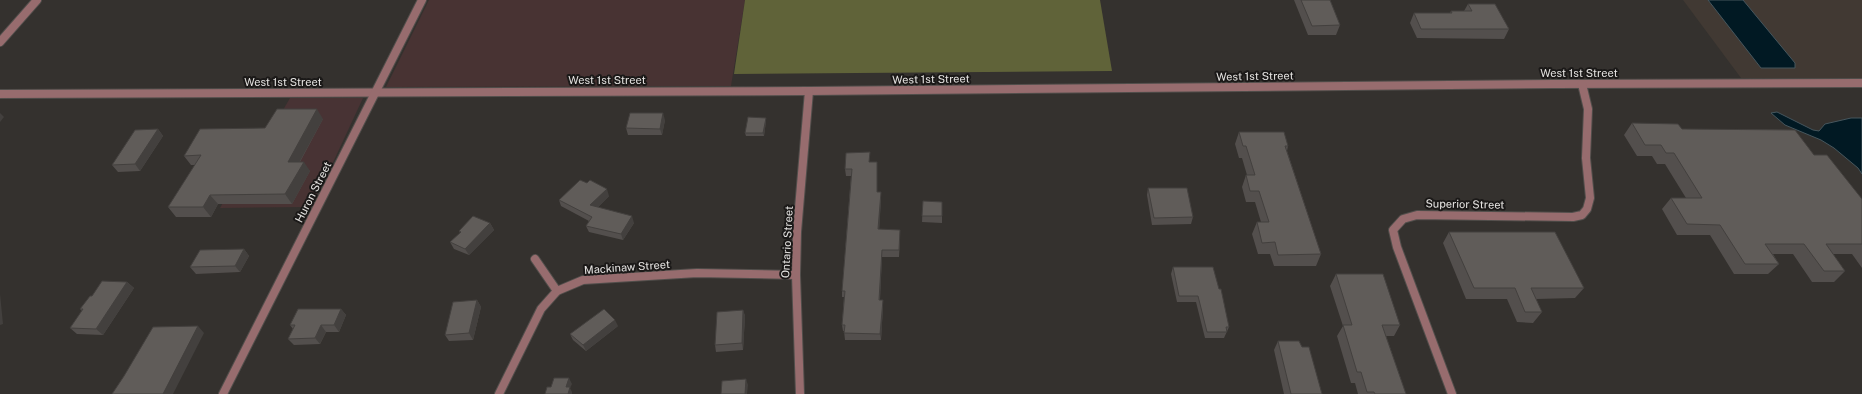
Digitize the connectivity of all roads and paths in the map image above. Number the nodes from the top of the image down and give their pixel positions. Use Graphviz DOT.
graph roads {
  1 [pos="37,0"];
  2 [pos="422,0"];
  3 [pos="0,42"];
  4 [pos="1862,83"];
  5 [pos="1582,84"];
  6 [pos="809,91"];
  7 [pos="376,93"];
  8 [pos="0,94"];
  9 [pos="534,259"];
  10 [pos="796,275"];
  11 [pos="557,291"];
  12 [pos="223,394"];
  13 [pos="499,394"];
  14 [pos="800,394"];
  15 [pos="1452,394"];
  1 -- 3 [label="street"];
  2 -- 7 [label="street, Huron Street"];
  4 -- 5 [label="street, West 1st Street"];
  5 -- 6 [label="street, West 1st Street"];
  5 -- 15 [label="street, Superior Street"];
  6 -- 7 [label="street, West 1st Street"];
  6 -- 10 [label="street, Ontario Street"];
  7 -- 8 [label="street, West 1st Street"];
  7 -- 12 [label="street, Huron Street"];
  9 -- 11 [label="street"];
  10 -- 11 [label="street, Mackinaw Street"];
  10 -- 14 [label="street, Ontario Street"];
  11 -- 13 [label="street, Mackinaw Street"];
}
